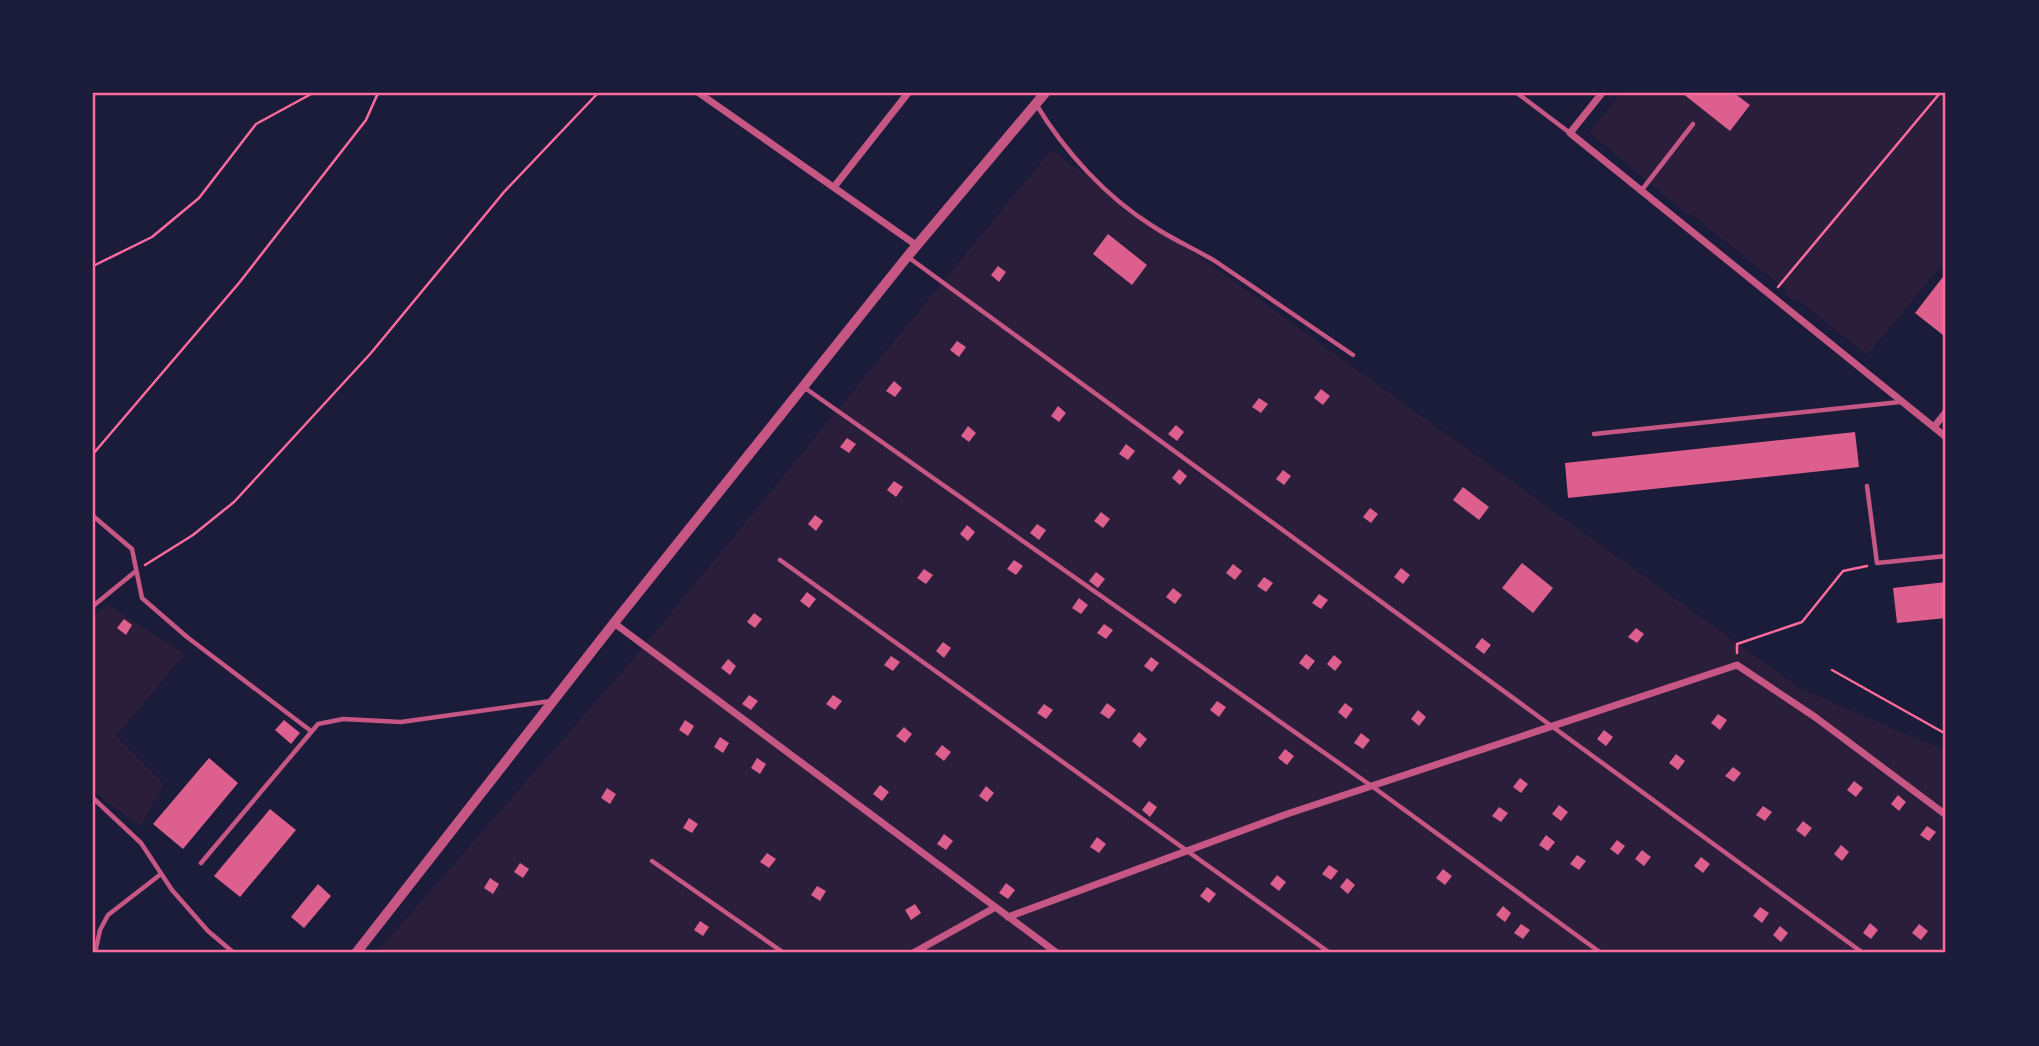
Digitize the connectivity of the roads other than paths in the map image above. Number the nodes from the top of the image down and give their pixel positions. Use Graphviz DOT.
graph roads {
  1 [pos="699,93"];
  2 [pos="908,93"];
  3 [pos="1045,93"];
  4 [pos="1517,93"];
  5 [pos="1602,93"];
  6 [pos="1036,103"];
  7 [pos="1693,124"];
  8 [pos="1570,133"];
  9 [pos="834,187"];
  10 [pos="1641,191"];
  11 [pos="916,245"];
  12 [pos="907,257"];
  13 [pos="1353,355"];
  14 [pos="803,387"];
  15 [pos="1900,402"];
  16 [pos="1946,412"];
  17 [pos="1934,428"];
  18 [pos="1594,434"];
  19 [pos="1946,437"];
  20 [pos="1867,486"];
  21 [pos="93,516"];
  22 [pos="1946,556"];
  23 [pos="780,560"];
  24 [pos="136,570"];
  25 [pos="93,606"];
  26 [pos="614,623"];
  27 [pos="552,701"];
  28 [pos="1551,728"];
  29 [pos="311,731"];
  30 [pos="1373,787"];
  31 [pos="93,798"];
  32 [pos="1946,815"];
  33 [pos="1186,851"];
  34 [pos="652,861"];
  35 [pos="201,863"];
  36 [pos="161,874"];
  37 [pos="994,908"];
  38 [pos="1008,917"];
  39 [pos="95,953"];
  40 [pos="234,953"];
  41 [pos="356,953"];
  42 [pos="784,953"];
  43 [pos="913,953"];
  44 [pos="1057,953"];
  45 [pos="1329,953"];
  46 [pos="1601,953"];
  47 [pos="1863,953"];
  1 -- 9 [label="street"];
  2 -- 9 [label="street"];
  3 -- 6 [label="street"];
  4 -- 8 [label="lane"];
  5 -- 8 [label="street"];
  6 -- 11 [label="street"];
  6 -- 13 [label="lane"];
  7 -- 10 [label="lane"];
  8 -- 10 [label="street"];
  9 -- 11 [label="street"];
  10 -- 15 [label="street"];
  11 -- 12 [label="street"];
  12 -- 14 [label="street"];
  12 -- 28 [label="lane"];
  14 -- 26 [label="street"];
  14 -- 30 [label="lane"];
  15 -- 17 [label="street"];
  15 -- 18 [label="lane"];
  16 -- 17 [label="street"];
  17 -- 19 [label="street"];
  20 -- 22 [label="lane"];
  21 -- 24 [label="lane"];
  23 -- 33 [label="lane"];
  24 -- 25 [label="lane"];
  24 -- 29 [label="lane"];
  26 -- 27 [label="street"];
  26 -- 37 [label="street"];
  27 -- 29 [label="lane"];
  27 -- 41 [label="street"];
  28 -- 30 [label="street"];
  28 -- 32 [label="street"];
  28 -- 47 [label="lane"];
  29 -- 35 [label="lane"];
  30 -- 33 [label="street"];
  30 -- 46 [label="lane"];
  31 -- 36 [label="lane"];
  33 -- 38 [label="street"];
  33 -- 45 [label="lane"];
  34 -- 42 [label="lane"];
  36 -- 39 [label="lane"];
  36 -- 40 [label="lane"];
  37 -- 38 [label="street"];
  37 -- 43 [label="street"];
  38 -- 44 [label="street"];
}
